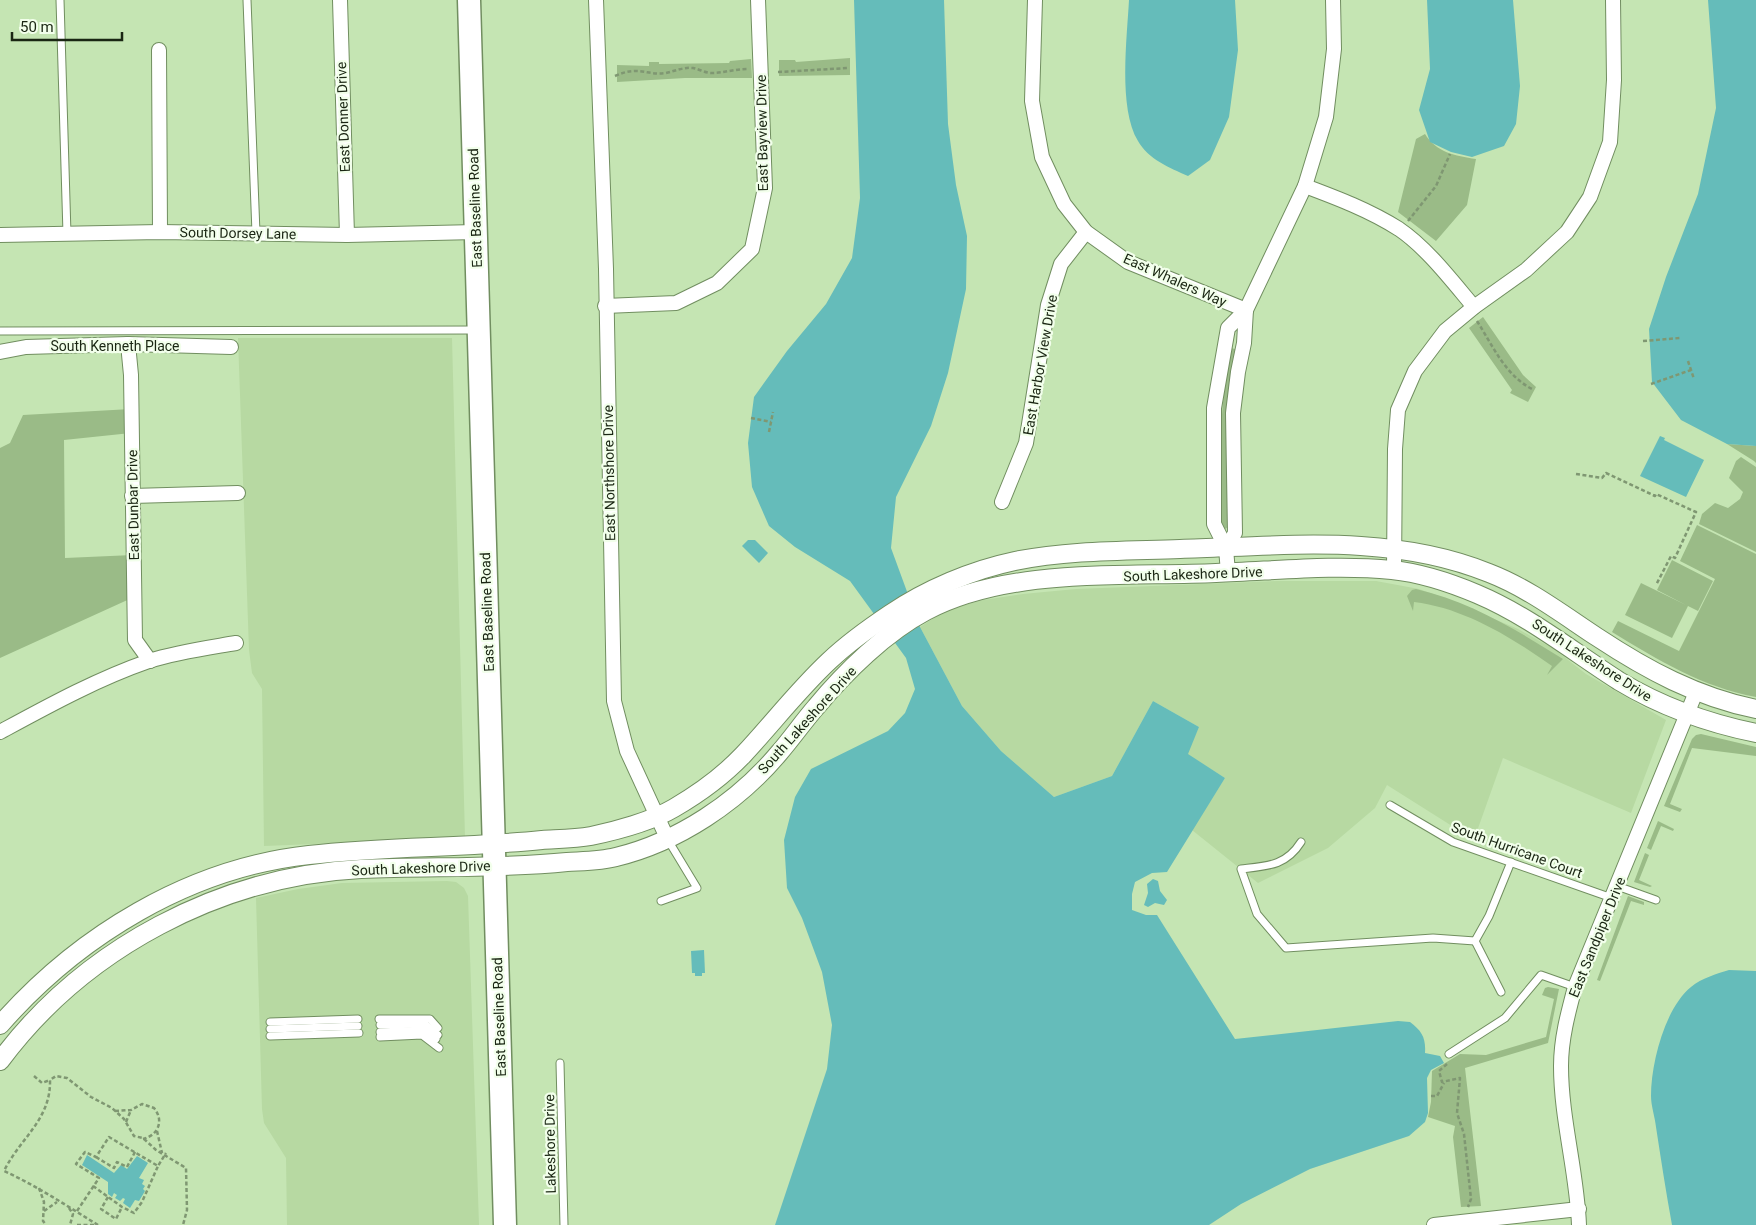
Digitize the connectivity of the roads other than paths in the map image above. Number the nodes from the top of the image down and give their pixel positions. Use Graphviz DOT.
graph roads {
  1 [pos="60,0"];
  2 [pos="247,0"];
  3 [pos="340,0"];
  4 [pos="469,0"];
  5 [pos="596,0"];
  6 [pos="758,0"];
  7 [pos="1035,0"];
  8 [pos="1333,0"];
  9 [pos="1612,0"];
  10 [pos="159,50"];
  11 [pos="1304,186"];
  12 [pos="160,232"];
  13 [pos="476,232"];
  14 [pos="1086,232"];
  15 [pos="256,233"];
  16 [pos="67,234"];
  17 [pos="347,235"];
  18 [pos="0,236"];
  19 [pos="605,306"];
  20 [pos="1472,308"];
  21 [pos="1246,310"];
  22 [pos="0,330"];
  23 [pos="479,330"];
  24 [pos="128,344"];
  25 [pos="231,346"];
  26 [pos="0,352"];
  27 [pos="238,493"];
  28 [pos="132,496"];
  29 [pos="1002,502"];
  30 [pos="1396,547"];
  31 [pos="1226,548"];
  32 [pos="1394,570"];
  33 [pos="1228,573"];
  34 [pos="922,604"];
  35 [pos="1596,636"];
  36 [pos="872,638"];
  37 [pos="236,643"];
  38 [pos="1582,655"];
  39 [pos="150,661"];
  40 [pos="1696,692"];
  41 [pos="1756,709"];
  42 [pos="1687,715"];
  43 [pos="0,732"];
  44 [pos="1756,733"];
  45 [pos="1390,804"];
  46 [pos="657,816"];
  47 [pos="668,840"];
  48 [pos="1300,842"];
  49 [pos="494,856"];
  50 [pos="1511,862"];
  51 [pos="1615,892"];
  52 [pos="1656,900"];
  53 [pos="661,901"];
  54 [pos="156,903"];
  55 [pos="166,922"];
  56 [pos="1476,941"];
  57 [pos="1575,987"];
  58 [pos="1501,992"];
  59 [pos="0,1025"];
  60 [pos="359,1029"];
  61 [pos="438,1038"];
  62 [pos="1449,1054"];
  63 [pos="0,1061"];
  64 [pos="560,1063"];
  65 [pos="1579,1209"];
  66 [pos="505,1225"];
  67 [pos="564,1225"];
  68 [pos="1434,1225"];
  69 [pos="1579,1225"];
  1 -- 16 [label="lane"];
  2 -- 15 [label="lane"];
  3 -- 17 [label="street, East Donner Drive"];
  4 -- 13 [label="main road, East Baseline Road"];
  5 -- 19 [label="street, East Northshore Drive"];
  6 -- 19 [label="street, East Bayview Drive"];
  7 -- 14 [label="street, East Whalers Way"];
  8 -- 11 [label="street"];
  9 -- 20 [label="street"];
  10 -- 12 [label="street"];
  11 -- 20 [label="street"];
  11 -- 21 [label="street"];
  12 -- 15 [label="street, South Dorsey Lane"];
  12 -- 16 [label="street, South Dorsey Lane"];
  13 -- 17 [label="street, South Dorsey Lane"];
  13 -- 23 [label="main road, East Baseline Road"];
  14 -- 21 [label="street, East Whalers Way"];
  14 -- 29 [label="street, East Harbor View Drive"];
  15 -- 17 [label="street, South Dorsey Lane"];
  16 -- 18 [label="street, South Dorsey Lane"];
  19 -- 46 [label="street, East Northshore Drive"];
  20 -- 30 [label="street"];
  21 -- 31 [label="street"];
  21 -- 31 [label="street"];
  22 -- 23 [label="lane"];
  23 -- 49 [label="main road, East Baseline Road"];
  24 -- 25 [label="street, South Kenneth Place"];
  24 -- 26 [label="street, South Kenneth Place"];
  24 -- 28 [label="street, East Dunbar Drive"];
  27 -- 28 [label="street"];
  28 -- 39 [label="street, East Dunbar Drive"];
  30 -- 31 [label="street, South Lakeshore Drive"];
  30 -- 32 [label="street"];
  30 -- 35 [label="street, South Lakeshore Drive"];
  31 -- 33 [label="street"];
  31 -- 34 [label="street, South Lakeshore Drive"];
  32 -- 33 [label="street, South Lakeshore Drive"];
  32 -- 38 [label="street, South Lakeshore Drive"];
  33 -- 34 [label="street, South Lakeshore Drive"];
  34 -- 36 [label="street, South Lakeshore Drive"];
  35 -- 38 [label="street"];
  35 -- 40 [label="street, South Lakeshore Drive"];
  36 -- 46 [label="street, South Lakeshore Drive"];
  36 -- 47 [label="street, South Lakeshore Drive"];
  37 -- 39 [label="street"];
  38 -- 42 [label="street, South Lakeshore Drive"];
  39 -- 43 [label="street"];
  40 -- 41 [label="street, South Lakeshore Drive"];
  40 -- 42 [label="street, East Sandpiper Drive"];
  42 -- 44 [label="street, South Lakeshore Drive"];
  42 -- 51 [label="street, East Sandpiper Drive"];
  45 -- 50 [label="lane, South Hurricane Court"];
  46 -- 47 [label="street, East Northshore Drive"];
  46 -- 49 [label="street, South Lakeshore Drive"];
  47 -- 49 [label="street, South Lakeshore Drive"];
  47 -- 53 [label="lane, East Northshore Drive"];
  48 -- 56 [label="lane"];
  49 -- 54 [label="street, South Lakeshore Drive"];
  49 -- 55 [label="street, South Lakeshore Drive"];
  49 -- 66 [label="main road, East Baseline Road"];
  50 -- 51 [label="lane, South Hurricane Court"];
  50 -- 56 [label="lane"];
  51 -- 52 [label="lane, South Hurricane Court"];
  51 -- 57 [label="street, East Sandpiper Drive"];
  54 -- 55 [label="street"];
  54 -- 59 [label="street, South Lakeshore Drive"];
  55 -- 63 [label="street, South Lakeshore Drive"];
  56 -- 58 [label="lane"];
  57 -- 62 [label="lane"];
  57 -- 65 [label="street, East Sandpiper Drive"];
  60 -- 60 [label="lane"];
  61 -- 61 [label="lane"];
  64 -- 67 [label="lane, Lakeshore Drive"];
  65 -- 68 [label="street"];
  65 -- 69 [label="street, East Sandpiper Drive"];
}
